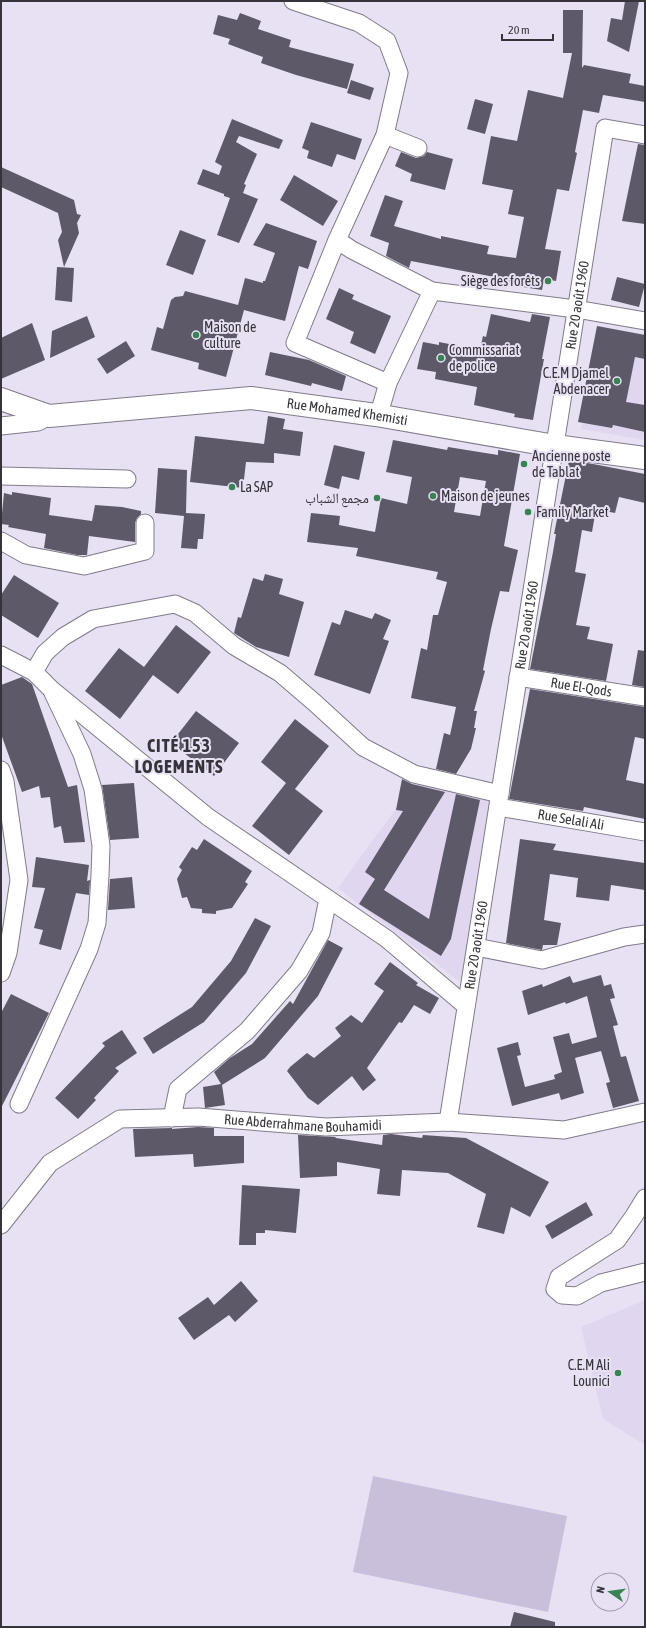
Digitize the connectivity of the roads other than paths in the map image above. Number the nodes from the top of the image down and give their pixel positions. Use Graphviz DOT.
graph roads {
  1 [pos="293,1"];
  2 [pos="645,134"];
  3 [pos="385,135"];
  4 [pos="418,148"];
  5 [pos="337,240"];
  6 [pos="432,291"];
  7 [pos="576,309"];
  8 [pos="645,321"];
  9 [pos="388,383"];
  10 [pos="1,399"];
  11 [pos="376,415"];
  12 [pos="49,416"];
  13 [pos="1,426"];
  14 [pos="555,446"];
  15 [pos="645,458"];
  16 [pos="1,476"];
  17 [pos="127,479"];
  18 [pos="145,523"];
  19 [pos="1,541"];
  20 [pos="1,655"];
  21 [pos="34,672"];
  22 [pos="518,677"];
  23 [pos="51,689"];
  24 [pos="645,697"];
  25 [pos="1,770"];
  26 [pos="499,800"];
  27 [pos="645,832"];
  28 [pos="328,899"];
  29 [pos="645,934"];
  30 [pos="476,947"];
  31 [pos="1,973"];
  32 [pos="466,1006"];
  33 [pos="19,1104"];
  34 [pos="645,1112"];
  35 [pos="172,1118"];
  36 [pos="448,1122"];
  37 [pos="645,1198"];
  38 [pos="1,1225"];
  39 [pos="645,1272"];
  1 -- 3 [label="street"];
  2 -- 7 [label="street, Rue 20 août 1960"];
  3 -- 4 [label="street"];
  3 -- 5 [label="street"];
  5 -- 6 [label="street"];
  5 -- 9 [label="street"];
  6 -- 7 [label="street"];
  6 -- 9 [label="street"];
  7 -- 8 [label="street"];
  7 -- 14 [label="street, Rue 20 août 1960"];
  9 -- 11 [label="street"];
  10 -- 12 [label="main road"];
  11 -- 12 [label="main road, Rue Mohamed Khemisti"];
  11 -- 14 [label="main road, Rue Mohamed Khemisti"];
  12 -- 13 [label="street"];
  14 -- 15 [label="main road, Rue Mohamed Khemisti"];
  14 -- 22 [label="street, Rue 20 août 1960"];
  16 -- 17 [label="street"];
  18 -- 19 [label="street"];
  20 -- 21 [label="street"];
  21 -- 23 [label="street"];
  21 -- 26 [label="street, Rue Selali Ali"];
  22 -- 24 [label="street, Rue El-Qods"];
  22 -- 26 [label="street, Rue 20 août 1960"];
  23 -- 28 [label="street"];
  23 -- 33 [label="street"];
  25 -- 31 [label="street"];
  26 -- 27 [label="street, Rue Selali Ali"];
  26 -- 30 [label="street, Rue 20 août 1960"];
  28 -- 32 [label="street"];
  28 -- 35 [label="street"];
  29 -- 30 [label="street"];
  30 -- 32 [label="street, Rue 20 août 1960"];
  32 -- 36 [label="street, Rue 20 août 1960"];
  34 -- 36 [label="street, Rue Abderrahmane Bouhamidi"];
  35 -- 36 [label="street, Rue Abderrahmane Bouhamidi"];
  35 -- 38 [label="street, Rue Abderrahmane Bouhamidi"];
  37 -- 39 [label="street"];
}
